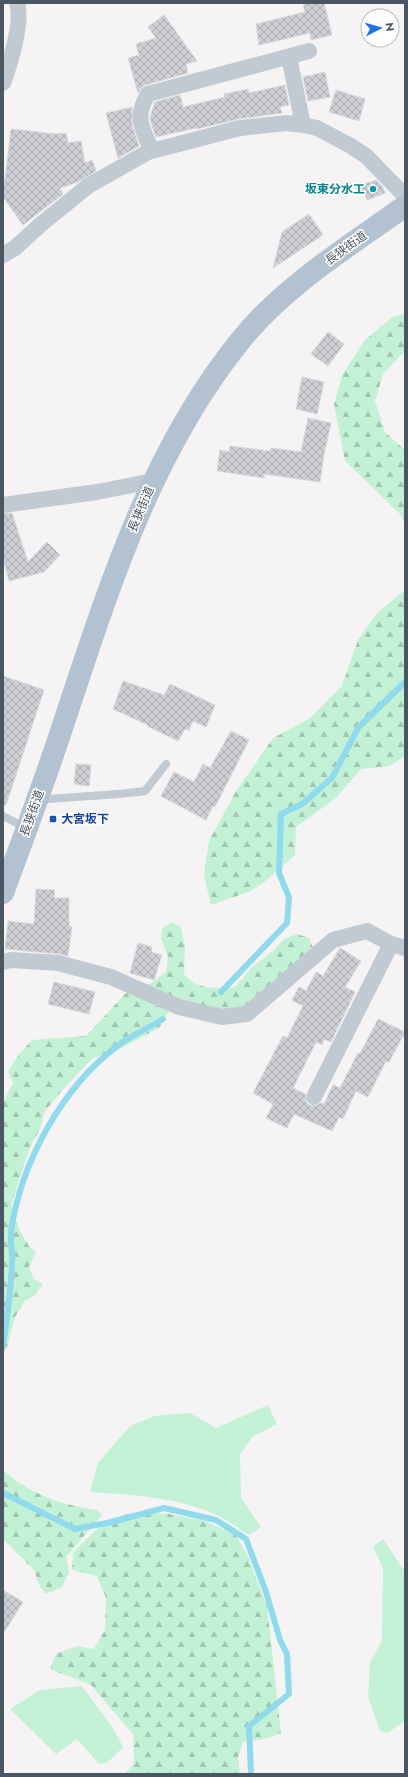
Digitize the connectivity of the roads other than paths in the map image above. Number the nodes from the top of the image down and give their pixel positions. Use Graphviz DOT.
graph roads {
  1 [pos="17,3"];
  2 [pos="309,51"];
  3 [pos="289,57"];
  4 [pos="3,83"];
  5 [pos="303,125"];
  6 [pos="152,151"];
  7 [pos="405,196"];
  8 [pos="405,206"];
  9 [pos="3,255"];
  10 [pos="153,481"];
  11 [pos="3,505"];
  12 [pos="166,764"];
  13 [pos="37,800"];
  14 [pos="3,816"];
  15 [pos="27,828"];
  16 [pos="3,893"];
  17 [pos="398,946"];
  18 [pos="3,962"];
  19 [pos="314,1097"];
  1 -- 4 [label="street"];
  2 -- 3 [label="street"];
  3 -- 5 [label="street"];
  3 -- 6 [label="street"];
  5 -- 6 [label="street"];
  5 -- 7 [label="street"];
  6 -- 9 [label="street"];
  8 -- 10 [label="main road, 長狭街道"];
  10 -- 11 [label="street"];
  10 -- 13 [label="main road, 長狭街道"];
  12 -- 13 [label="lane"];
  13 -- 15 [label="main road, 長狭街道"];
  14 -- 15 [label="lane"];
  15 -- 16 [label="main road, 長狭街道"];
  17 -- 18 [label="street"];
  17 -- 19 [label="street"];
}
